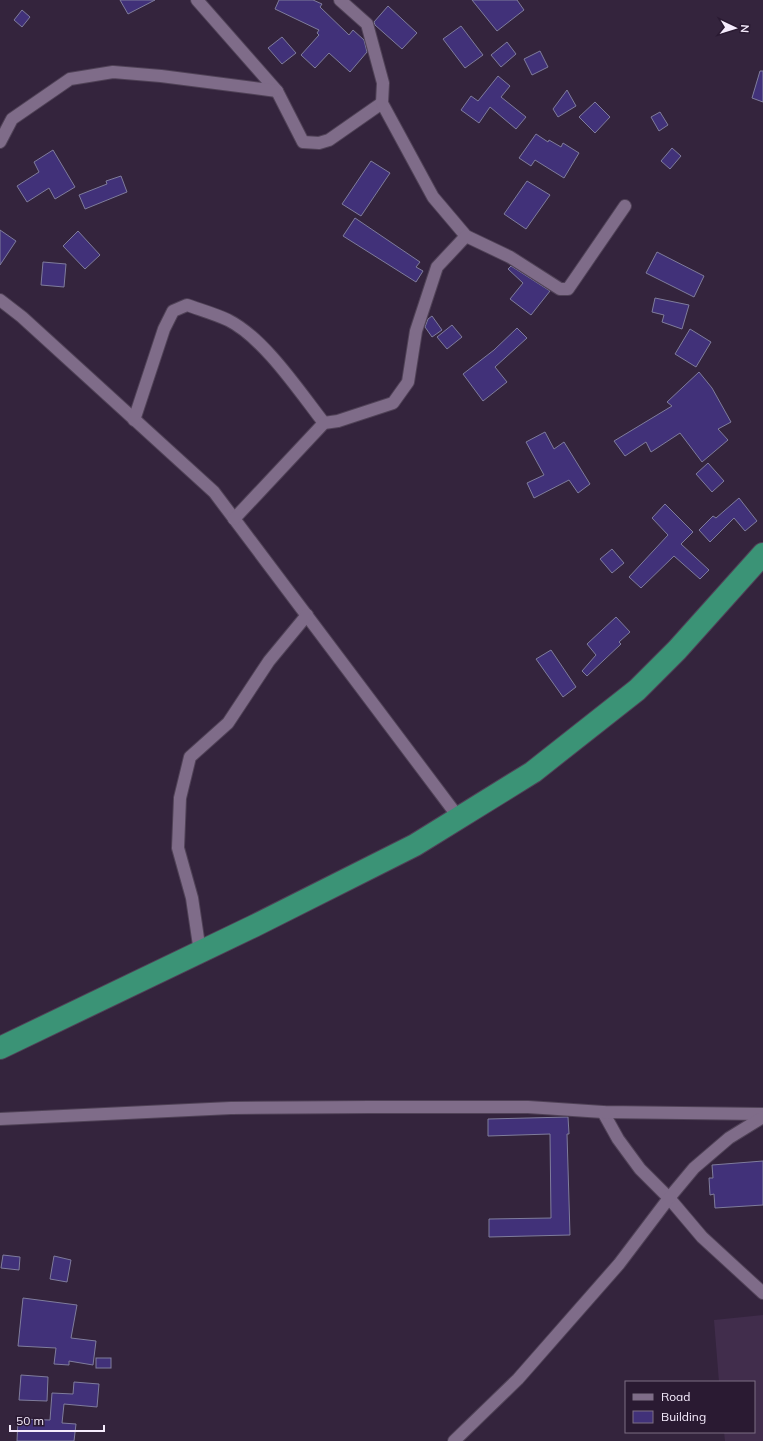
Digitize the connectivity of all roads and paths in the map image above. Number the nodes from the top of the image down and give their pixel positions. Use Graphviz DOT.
graph roads {
  1 [pos="197,0"];
  2 [pos="340,0"];
  3 [pos="277,91"];
  4 [pos="382,103"];
  5 [pos="0,142"];
  6 [pos="625,206"];
  7 [pos="466,236"];
  8 [pos="0,300"];
  9 [pos="134,420"];
  10 [pos="324,423"];
  11 [pos="234,519"];
  12 [pos="763,554"];
  13 [pos="307,615"];
  14 [pos="459,818"];
  15 [pos="200,952"];
  16 [pos="0,1048"];
  17 [pos="604,1112"];
  18 [pos="763,1114"];
  19 [pos="763,1117"];
  20 [pos="0,1119"];
  21 [pos="669,1198"];
  22 [pos="763,1293"];
  23 [pos="454,1441"];
  1 -- 3 [label="street"];
  2 -- 4 [label="street"];
  3 -- 4 [label="street"];
  3 -- 5 [label="street"];
  4 -- 7 [label="street"];
  6 -- 7 [label="street"];
  7 -- 10 [label="street"];
  8 -- 9 [label="street"];
  9 -- 10 [label="street"];
  9 -- 11 [label="street"];
  10 -- 11 [label="street"];
  11 -- 13 [label="street"];
  12 -- 14 [label="highway"];
  13 -- 14 [label="street"];
  13 -- 15 [label="street"];
  14 -- 15 [label="highway"];
  15 -- 16 [label="highway"];
  17 -- 18 [label="street"];
  17 -- 20 [label="street"];
  17 -- 21 [label="street"];
  19 -- 21 [label="street"];
  21 -- 22 [label="street"];
  21 -- 23 [label="street"];
}
